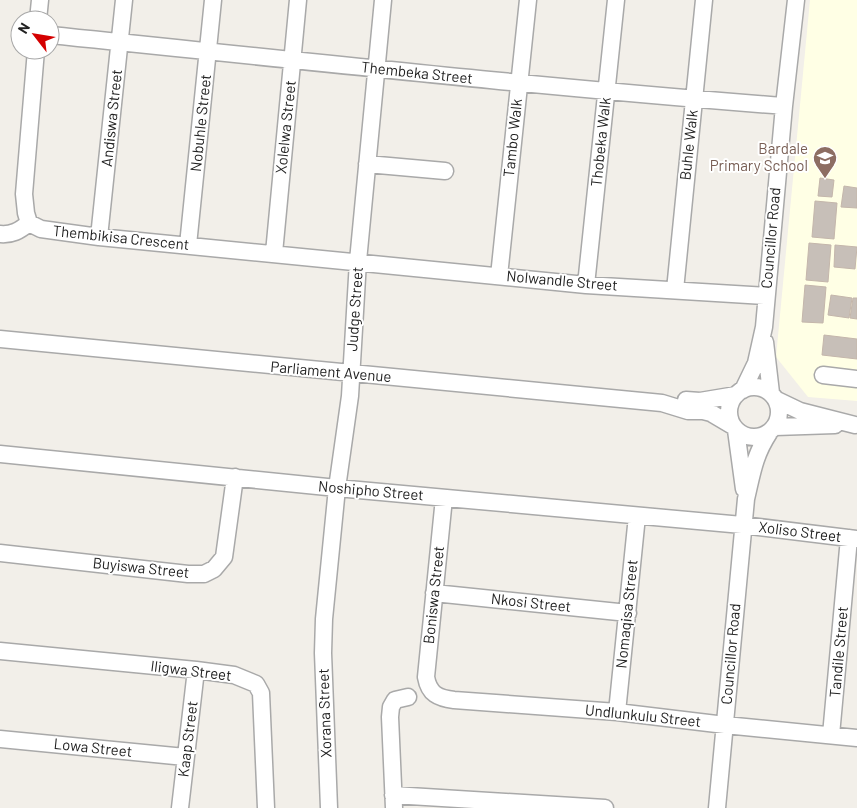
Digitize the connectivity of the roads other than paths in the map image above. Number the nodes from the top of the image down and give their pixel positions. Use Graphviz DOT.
graph roads {
  1 [pos="124,0"];
  2 [pos="213,0"];
  3 [pos="298,0"];
  4 [pos="383,0"];
  5 [pos="528,0"];
  6 [pos="616,0"];
  7 [pos="704,0"];
  8 [pos="796,0"];
  9 [pos="60,37"];
  10 [pos="120,42"];
  11 [pos="208,51"];
  12 [pos="35,60"];
  13 [pos="292,60"];
  14 [pos="376,69"];
  15 [pos="519,83"];
  16 [pos="606,91"];
  17 [pos="694,99"];
  18 [pos="784,106"];
  19 [pos="367,164"];
  20 [pos="444,171"];
  21 [pos="29,223"];
  22 [pos="0,234"];
  23 [pos="99,237"];
  24 [pos="188,245"];
  25 [pos="274,253"];
  26 [pos="358,261"];
  27 [pos="498,276"];
  28 [pos="586,285"];
  29 [pos="675,290"];
  30 [pos="766,296"];
  31 [pos="764,327"];
  32 [pos="0,340"];
  33 [pos="351,374"];
  34 [pos="823,375"];
  35 [pos="857,379"];
  36 [pos="739,392"];
  37 [pos="774,397"];
  38 [pos="662,403"];
  39 [pos="856,425"];
  40 [pos="734,428"];
  41 [pos="772,430"];
  42 [pos="0,454"];
  43 [pos="235,477"];
  44 [pos="337,488"];
  45 [pos="444,498"];
  46 [pos="746,499"];
  47 [pos="637,516"];
  48 [pos="742,525"];
  49 [pos="853,539"];
  50 [pos="0,553"];
  51 [pos="434,593"];
  52 [pos="628,613"];
  53 [pos="324,618"];
  54 [pos="849,633"];
  55 [pos="0,652"];
  56 [pos="196,670"];
  57 [pos="431,692"];
  58 [pos="408,697"];
  59 [pos="617,712"];
  60 [pos="725,726"];
  61 [pos="830,736"];
  62 [pos="857,738"];
  63 [pos="0,739"];
  64 [pos="185,757"];
  65 [pos="393,801"];
  66 [pos="460,804"];
  67 [pos="180,808"];
  68 [pos="266,808"];
  69 [pos="329,808"];
  70 [pos="605,808"];
  71 [pos="717,808"];
  1 -- 10 [label="street, Andiswa Street"];
  2 -- 11 [label="street, Nobuhle Street"];
  3 -- 13 [label="street, Xolelwa Street"];
  4 -- 14 [label="street, Judge Street"];
  5 -- 15 [label="street, Tambo Walk"];
  6 -- 16 [label="street, Thobeka Walk"];
  7 -- 17 [label="street, Buhle Walk"];
  8 -- 18 [label="street, Councillor Road"];
  9 -- 10 [label="street, Thembeka Street"];
  10 -- 11 [label="street, Thembeka Street"];
  10 -- 23 [label="street, Andiswa Street"];
  11 -- 13 [label="street, Thembeka Street"];
  11 -- 24 [label="street, Nobuhle Street"];
  12 -- 21 [label="street"];
  13 -- 14 [label="street, Thembeka Street"];
  13 -- 25 [label="street, Xolelwa Street"];
  14 -- 15 [label="street, Thembeka Street"];
  14 -- 19 [label="street, Judge Street"];
  15 -- 16 [label="street, Thembeka Street"];
  15 -- 27 [label="street, Tambo Walk"];
  16 -- 17 [label="street, Thembeka Street"];
  16 -- 28 [label="street, Thobeka Walk"];
  17 -- 18 [label="street, Thembeka Street"];
  17 -- 29 [label="street, Buhle Walk"];
  18 -- 30 [label="street, Councillor Road"];
  19 -- 20 [label="street"];
  19 -- 26 [label="street, Judge Street"];
  21 -- 22 [label="street"];
  21 -- 23 [label="street, Thembikisa Crescent"];
  23 -- 24 [label="street, Thembikisa Crescent"];
  24 -- 25 [label="street, Thembikisa Crescent"];
  25 -- 26 [label="street, Thembikisa Crescent"];
  26 -- 27 [label="street, Nolwandle Street"];
  26 -- 33 [label="street, Judge Street"];
  27 -- 28 [label="street, Nolwandle Street"];
  28 -- 29 [label="street, Nolwandle Street"];
  29 -- 30 [label="street, Nolwandle Street"];
  30 -- 31 [label="street, Councillor Road"];
  31 -- 36 [label="street, Councillor Road"];
  31 -- 37 [label="street, Councillor Road"];
  32 -- 33 [label="street, Parliament Avenue"];
  33 -- 38 [label="street, Parliament Avenue"];
  33 -- 44 [label="street, Judge Street"];
  34 -- 35 [label="street"];
  36 -- 37 [label="street"];
  36 -- 38 [label="street, Parliament Avenue"];
  36 -- 40 [label="street"];
  37 -- 39 [label="street"];
  37 -- 41 [label="street"];
  38 -- 40 [label="street, Parliament Avenue"];
  39 -- 41 [label="street"];
  40 -- 41 [label="street"];
  40 -- 46 [label="street, Councillor Road"];
  41 -- 46 [label="street, Councillor Road"];
  42 -- 43 [label="street, Noshipho Street"];
  43 -- 44 [label="street, Noshipho Street"];
  43 -- 50 [label="street, Buyiswa Street"];
  44 -- 45 [label="street, Noshipho Street"];
  44 -- 53 [label="street, Judge Street"];
  45 -- 47 [label="street, Noshipho Street"];
  45 -- 51 [label="street, Boniswa Street"];
  46 -- 48 [label="street, Councillor Road"];
  47 -- 48 [label="street, Noshipho Street"];
  47 -- 52 [label="street, Nomaqisa Street"];
  48 -- 49 [label="street, Xoliso Street"];
  48 -- 60 [label="street, Councillor Road"];
  49 -- 54 [label="street, Tandile Street"];
  51 -- 52 [label="street, Nkosi Street"];
  51 -- 57 [label="street, Boniswa Street"];
  52 -- 59 [label="street, Nomaqisa Street"];
  53 -- 69 [label="street, Xorana Street"];
  54 -- 61 [label="street, Tandile Street"];
  55 -- 56 [label="street, Iligwa Street"];
  56 -- 64 [label="street, Kaap Street"];
  56 -- 68 [label="street, Iligwa Street"];
  57 -- 59 [label="street, Undlunkulu Street"];
  58 -- 65 [label="street"];
  59 -- 60 [label="street, Undlunkulu Street"];
  60 -- 61 [label="street, Undlunkulu Street"];
  60 -- 71 [label="street, Councillor Road"];
  61 -- 62 [label="street, Undlunkulu Street"];
  63 -- 64 [label="street, Lowa Street"];
  64 -- 67 [label="street, Kaap Street"];
  65 -- 66 [label="street"];
  66 -- 70 [label="street"];
}
